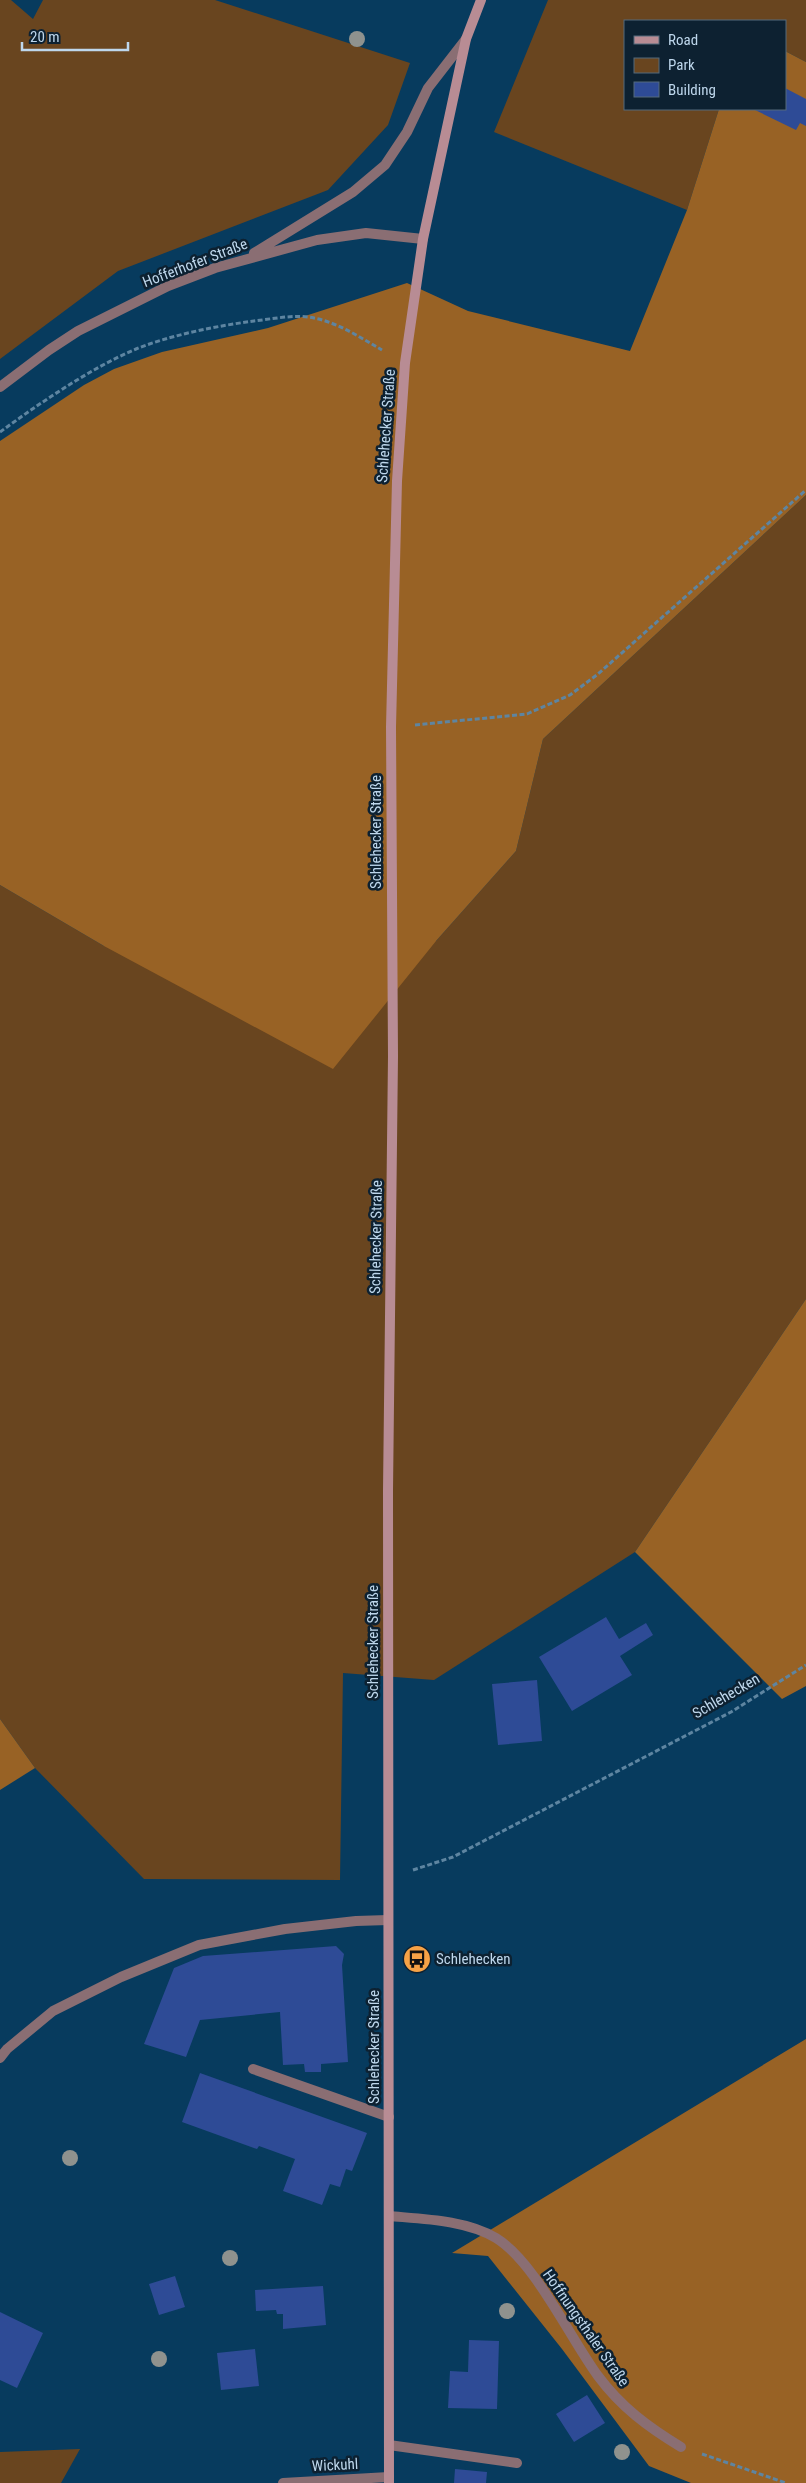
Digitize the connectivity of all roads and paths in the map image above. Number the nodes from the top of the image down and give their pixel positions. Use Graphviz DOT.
graph roads {
  1 [pos="481,0"];
  2 [pos="466,39"];
  3 [pos="424,240"];
  4 [pos="244,258"];
  5 [pos="405,363"];
  6 [pos="0,387"];
  7 [pos="0,432"];
  8 [pos="806,490"];
  9 [pos="391,727"];
  10 [pos="806,1665"];
  11 [pos="389,1879"];
  12 [pos="388,1920"];
  13 [pos="0,2058"];
  14 [pos="253,2070"];
  15 [pos="389,2117"];
  16 [pos="389,2216"];
  17 [pos="389,2445"];
  18 [pos="681,2446"];
  19 [pos="517,2463"];
  20 [pos="389,2480"];
  21 [pos="283,2483"];
  22 [pos="786,2483"];
  1 -- 2 [label="main road, Schlehecker Straße"];
  2 -- 3 [label="main road, Schlehecker Straße"];
  2 -- 4 [label="street"];
  3 -- 4 [label="street, Hofferhofer Straße"];
  3 -- 5 [label="main road, Schlehecker Straße"];
  4 -- 6 [label="street, Hofferhofer Straße"];
  5 -- 7 [label="path"];
  5 -- 9 [label="main road, Schlehecker Straße"];
  8 -- 9 [label="path"];
  9 -- 11 [label="main road, Schlehecker Straße"];
  10 -- 11 [label="path, Schlehecken"];
  11 -- 12 [label="main road, Schlehecker Straße"];
  12 -- 13 [label="street"];
  12 -- 15 [label="main road, Schlehecker Straße"];
  14 -- 15 [label="street"];
  15 -- 16 [label="main road, Schlehecker Straße"];
  16 -- 17 [label="main road, Schlehecker Straße"];
  16 -- 18 [label="street, Hoffnungsthaler Straße"];
  17 -- 19 [label="street"];
  17 -- 20 [label="main road, Schlehecker Straße"];
  18 -- 22 [label="path"];
  20 -- 21 [label="street, Wickuhl"];
}
